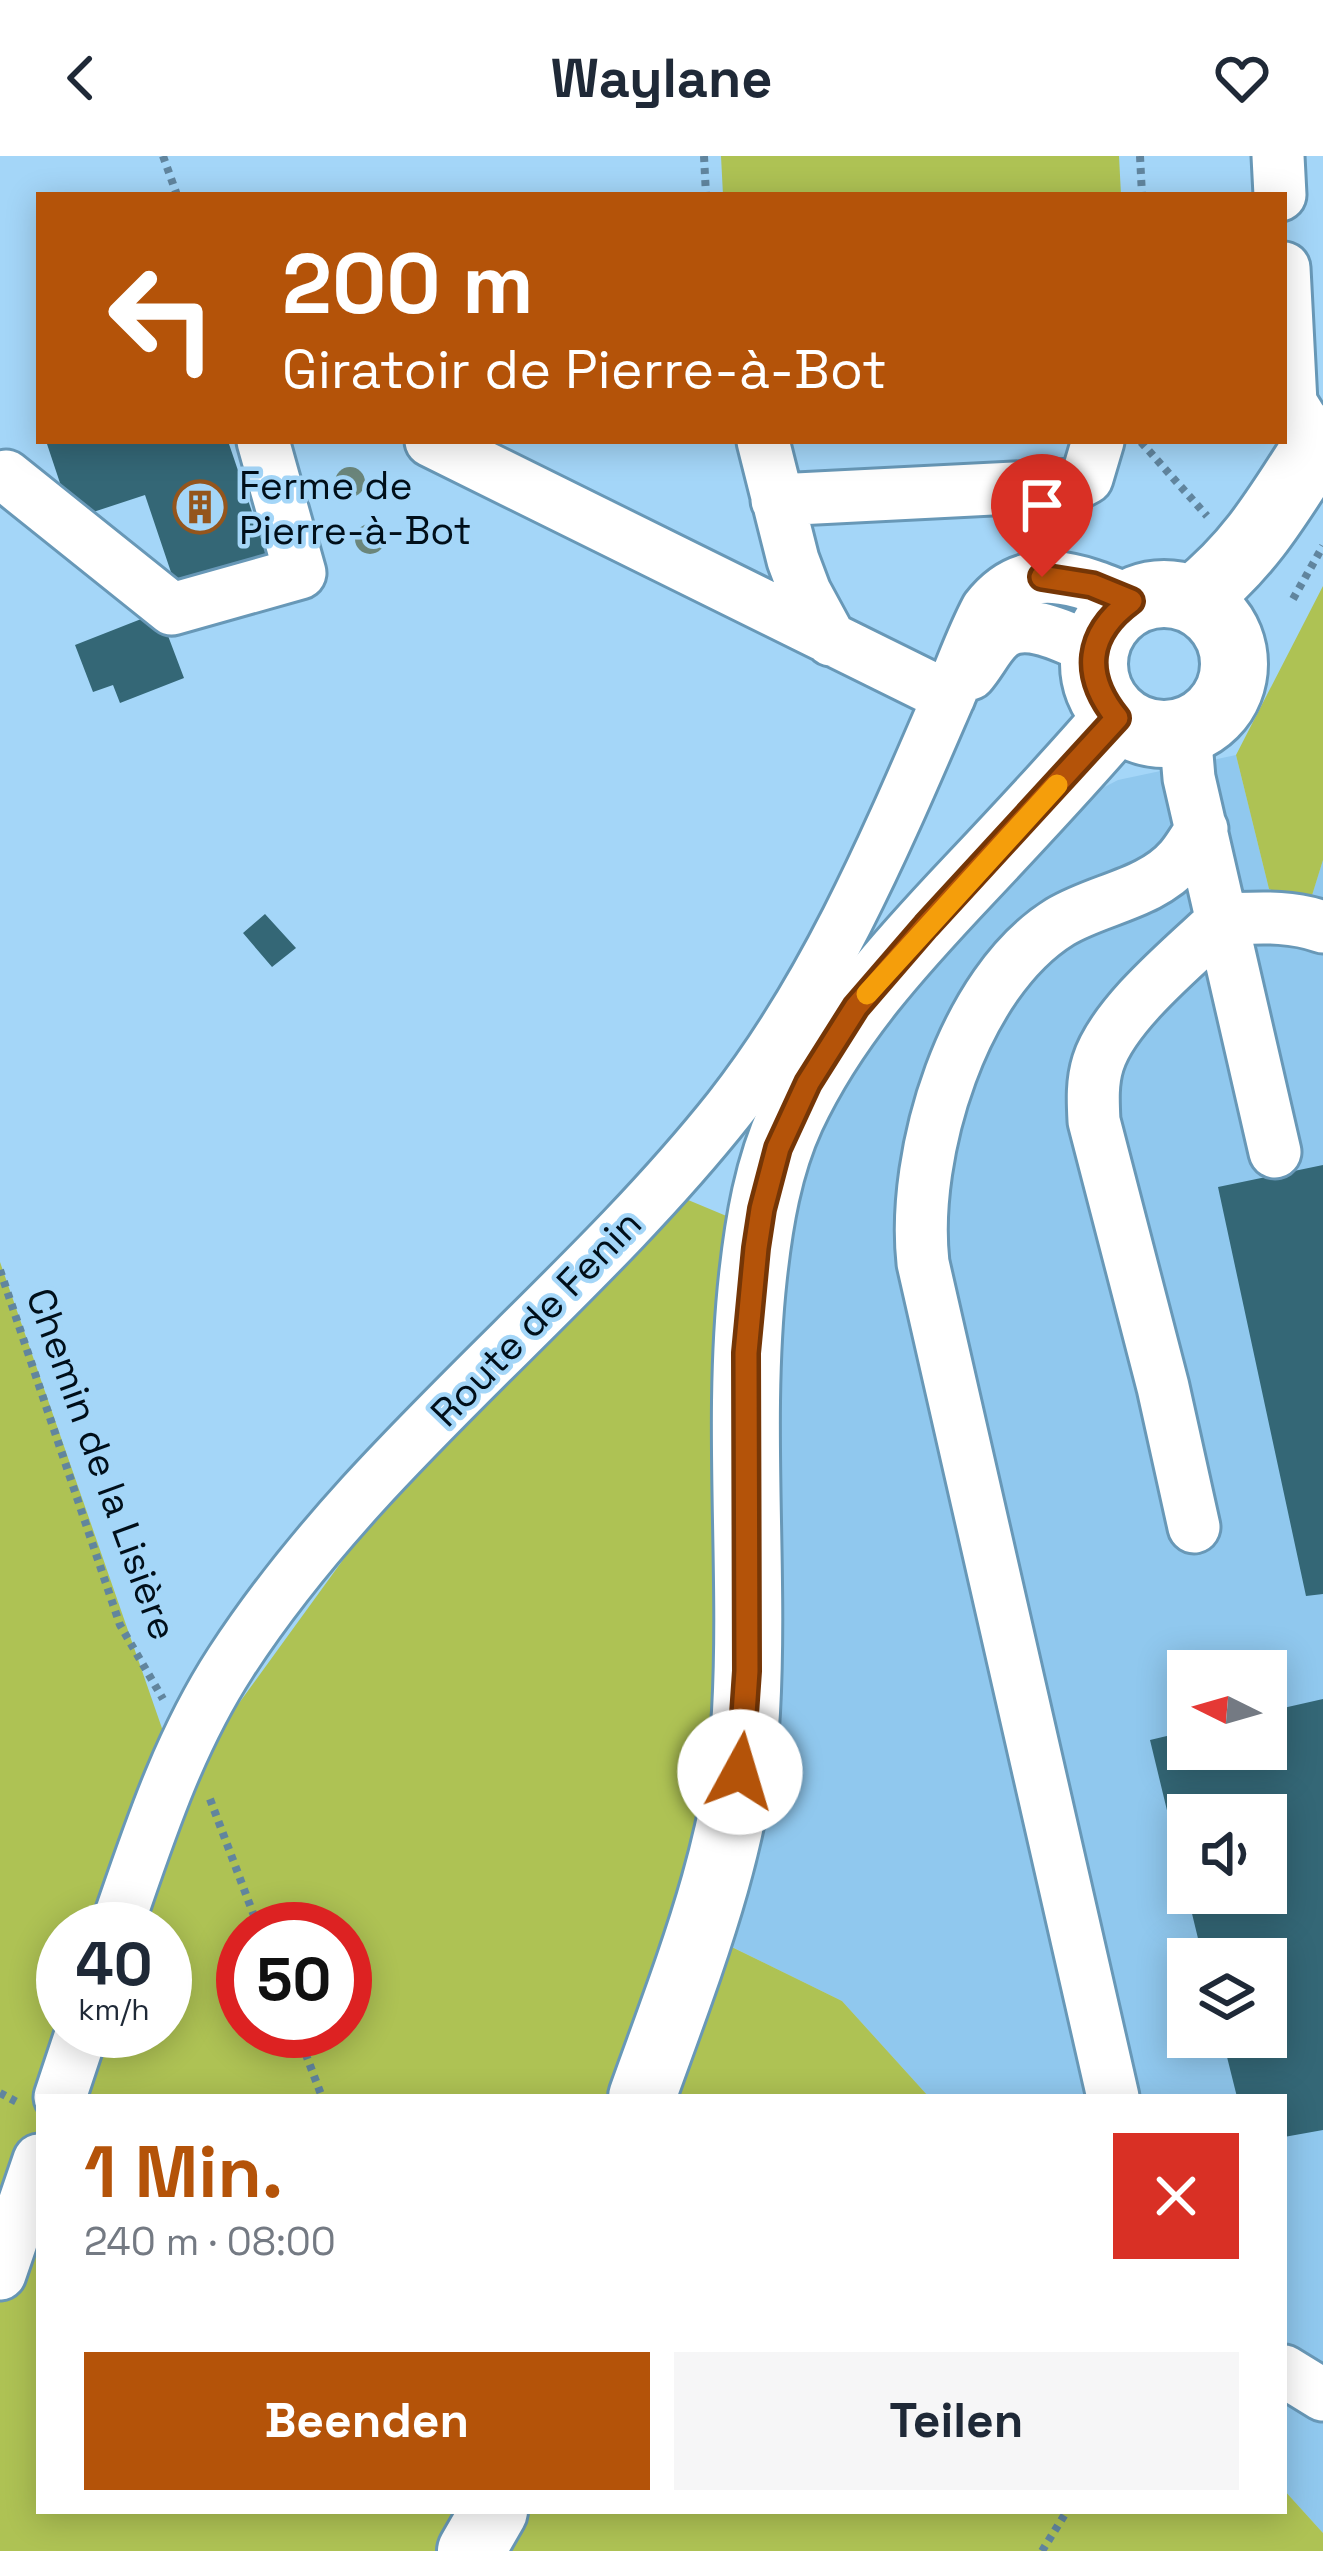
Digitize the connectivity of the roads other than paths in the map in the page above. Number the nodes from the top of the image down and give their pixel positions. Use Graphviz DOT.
graph roads {
  1 [pos="1278,156"];
  2 [pos="1280,192"];
  3 [pos="1287,319"];
  4 [pos="1323,435"];
  5 [pos="264,444"];
  6 [pos="437,444"];
  7 [pos="764,444"];
  8 [pos="1097,444"];
  9 [pos="1323,445"];
  10 [pos="6,476"];
  11 [pos="1323,491"];
  12 [pos="777,500"];
  13 [pos="1140,617"];
  14 [pos="831,640"];
  15 [pos="1234,652"];
  16 [pos="949,697"];
  17 [pos="1117,718"];
  18 [pos="1185,731"];
  19 [pos="1202,829"];
  20 [pos="1224,920"];
  21 [pos="1323,927"];
  22 [pos="1275,1152"];
  23 [pos="1195,1527"];
  24 [pos="125,1902"];
  25 [pos="73,2058"];
  26 [pos="61,2094"];
  27 [pos="643,2094"];
  28 [pos="1112,2094"];
  29 [pos="36,2169"];
  30 [pos="0,2274"];
  31 [pos="1287,2374"];
  32 [pos="1323,2395"];
  1 -- 2 [label="street"];
  3 -- 4 [label="street"];
  5 -- 10 [label="street"];
  6 -- 14 [label="street"];
  7 -- 12 [label="street"];
  8 -- 12 [label="street"];
  9 -- 13 [label="main road"];
  11 -- 15 [label="main road"];
  12 -- 14 [label="street"];
  13 -- 15 [label="main road"];
  13 -- 16 [label="street, Route de Fenin"];
  13 -- 17 [label="main road"];
  14 -- 16 [label="street"];
  15 -- 18 [label="main road"];
  16 -- 24 [label="street, Route de Fenin"];
  17 -- 18 [label="main road"];
  17 -- 27 [label="main road"];
  18 -- 19 [label="street"];
  19 -- 20 [label="street"];
  19 -- 28 [label="street"];
  20 -- 21 [label="street"];
  20 -- 22 [label="street"];
  20 -- 23 [label="street"];
  25 -- 26 [label="street"];
  29 -- 30 [label="street"];
  31 -- 32 [label="street"];
}
